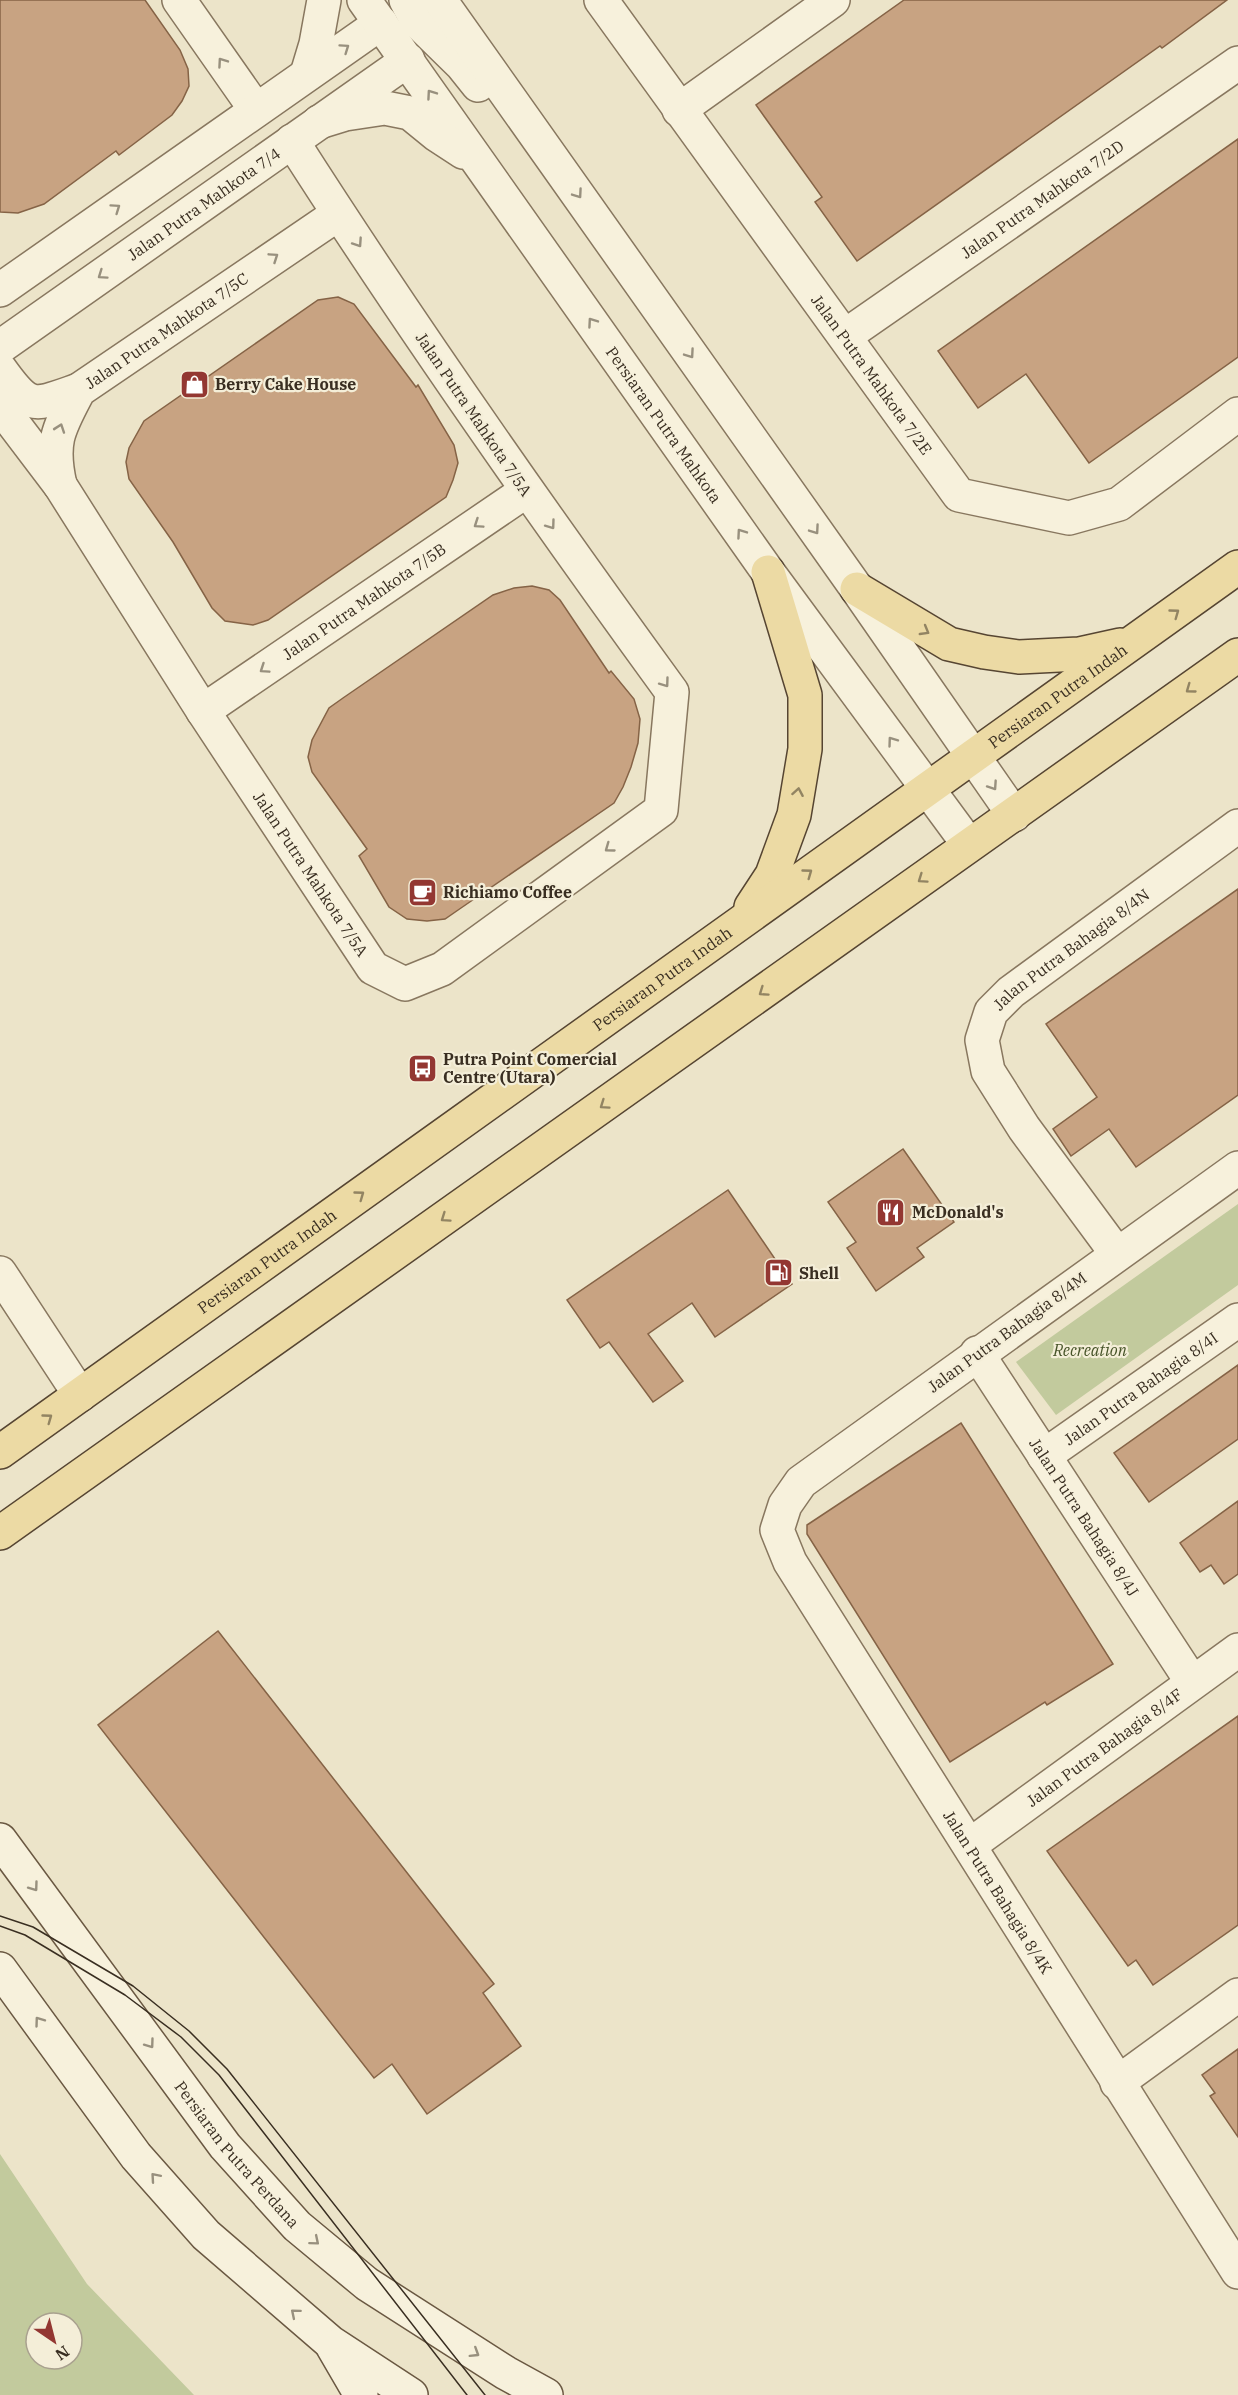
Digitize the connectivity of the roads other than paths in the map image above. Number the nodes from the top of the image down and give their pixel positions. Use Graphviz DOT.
graph roads {
  1 [pos="179,0"];
  2 [pos="324,0"];
  3 [pos="601,0"];
  4 [pos="832,0"];
  5 [pos="421,7"];
  6 [pos="373,11"];
  7 [pos="408,60"];
  8 [pos="1238,63"];
  9 [pos="307,74"];
  10 [pos="256,110"];
  11 [pos="679,110"];
  12 [pos="319,122"];
  13 [pos="292,141"];
  14 [pos="480,163"];
  15 [pos="338,214"];
  16 [pos="0,290"];
  17 [pos="846,336"];
  18 [pos="0,347"];
  19 [pos="0,369"];
  20 [pos="79,390"];
  21 [pos="0,406"];
  22 [pos="1238,414"];
  23 [pos="60,485"];
  24 [pos="526,491"];
  25 [pos="1238,567"];
  26 [pos="768,572"];
  27 [pos="857,590"];
  28 [pos="1136,641"];
  29 [pos="1238,655"];
  30 [pos="203,711"];
  31 [pos="973,756"];
  32 [pos="927,789"];
  33 [pos="1014,815"];
  34 [pos="1238,826"];
  35 [pos="969,845"];
  36 [pos="741,921"];
  37 [pos="1238,1168"];
  38 [pos="1117,1254"];
  39 [pos="2,1280"];
  40 [pos="1238,1320"];
  41 [pos="977,1353"];
  42 [pos="80,1395"];
  43 [pos="0,1452"];
  44 [pos="1044,1456"];
  45 [pos="785,1505"];
  46 [pos="0,1533"];
  47 [pos="1238,1650"];
  48 [pos="1192,1682"];
  49 [pos="0,1840"];
  50 [pos="970,1845"];
  51 [pos="0,1969"];
  52 [pos="1238,1995"];
  53 [pos="1117,2084"];
  54 [pos="1238,2272"];
  55 [pos="330,2342"];
  56 [pos="361,2395"];
  57 [pos="411,2395"];
  58 [pos="546,2395"];
  10 -- 1 [label="street, one-way"];
  2 -- 9 [label="street"];
  3 -- 11 [label="street, Jalan Putra Mahkota 7/2E"];
  4 -- 11 [label="street"];
  5 -- 6 [label="street"];
  5 -- 7 [label="street"];
  5 -- 27 [label="street, one-way"];
  6 -- 7 [label="street, Persiaran Putra Mahkota"];
  9 -- 6 [label="street, one-way"];
  7 -- 12 [label="street, Jalan Putra Mahkota 7/4"];
  14 -- 7 [label="street, Persiaran Putra Mahkota, one-way"];
  8 -- 17 [label="street, Jalan Putra Mahkota 7/2D"];
  9 -- 10 [label="street"];
  16 -- 10 [label="street, one-way"];
  11 -- 17 [label="street, Jalan Putra Mahkota 7/2E"];
  12 -- 13 [label="street, Jalan Putra Mahkota 7/4"];
  12 -- 14 [label="street"];
  13 -- 15 [label="street, Jalan Putra Mahkota 7/5A"];
  13 -- 18 [label="street, Jalan Putra Mahkota 7/4, one-way"];
  26 -- 14 [label="street, Persiaran Putra Mahkota, one-way"];
  20 -- 15 [label="street, Jalan Putra Mahkota 7/5C, one-way"];
  15 -- 24 [label="street, Jalan Putra Mahkota 7/5A, one-way"];
  17 -- 22 [label="street, Jalan Putra Mahkota 7/2E"];
  19 -- 20 [label="street"];
  23 -- 20 [label="street, Jalan Putra Mahkota 7/5C, one-way"];
  21 -- 23 [label="street, Jalan Putra Mahkota 7/5A"];
  23 -- 30 [label="street, Jalan Putra Mahkota 7/5A"];
  24 -- 30 [label="street, Jalan Putra Mahkota 7/5B, one-way"];
  24 -- 30 [label="street, Jalan Putra Mahkota 7/5A, one-way"];
  28 -- 25 [label="main road, Persiaran Putra Indah, one-way"];
  32 -- 26 [label="street, Persiaran Putra Mahkota, one-way"];
  36 -- 26 [label="main road, one-way"];
  27 -- 28 [label="main road, one-way"];
  27 -- 31 [label="street"];
  28 -- 31 [label="main road, Persiaran Putra Indah"];
  29 -- 33 [label="main road, one-way"];
  31 -- 32 [label="main road, Persiaran Putra Indah"];
  31 -- 33 [label="street, one-way"];
  32 -- 35 [label="street, Persiaran Putra Mahkota"];
  36 -- 32 [label="main road, Persiaran Putra Indah, one-way"];
  33 -- 35 [label="main road"];
  34 -- 38 [label="street, Jalan Putra Bahagia 8/4N"];
  35 -- 46 [label="main road, one-way"];
  42 -- 36 [label="main road, Persiaran Putra Indah, one-way"];
  37 -- 38 [label="street, Jalan Putra Bahagia 8/4M"];
  38 -- 41 [label="street, Jalan Putra Bahagia 8/4M"];
  39 -- 42 [label="street"];
  40 -- 44 [label="street, Jalan Putra Bahagia 8/4I"];
  41 -- 44 [label="street, Jalan Putra Bahagia 8/4J"];
  41 -- 45 [label="street, Jalan Putra Bahagia 8/4M"];
  43 -- 42 [label="main road, Persiaran Putra Indah, one-way"];
  44 -- 48 [label="street, Jalan Putra Bahagia 8/4J"];
  45 -- 50 [label="street, Jalan Putra Bahagia 8/4K"];
  47 -- 48 [label="street, Jalan Putra Bahagia 8/4F"];
  48 -- 50 [label="street, Jalan Putra Bahagia 8/4F"];
  49 -- 58 [label="street, Persiaran Putra Perdana, one-way"];
  50 -- 53 [label="street, Jalan Putra Bahagia 8/4K"];
  55 -- 51 [label="street, one-way"];
  52 -- 53 [label="street"];
  53 -- 54 [label="street, Jalan Putra Bahagia 8/4K"];
  55 -- 56 [label="street"];
  55 -- 57 [label="street"];
}
